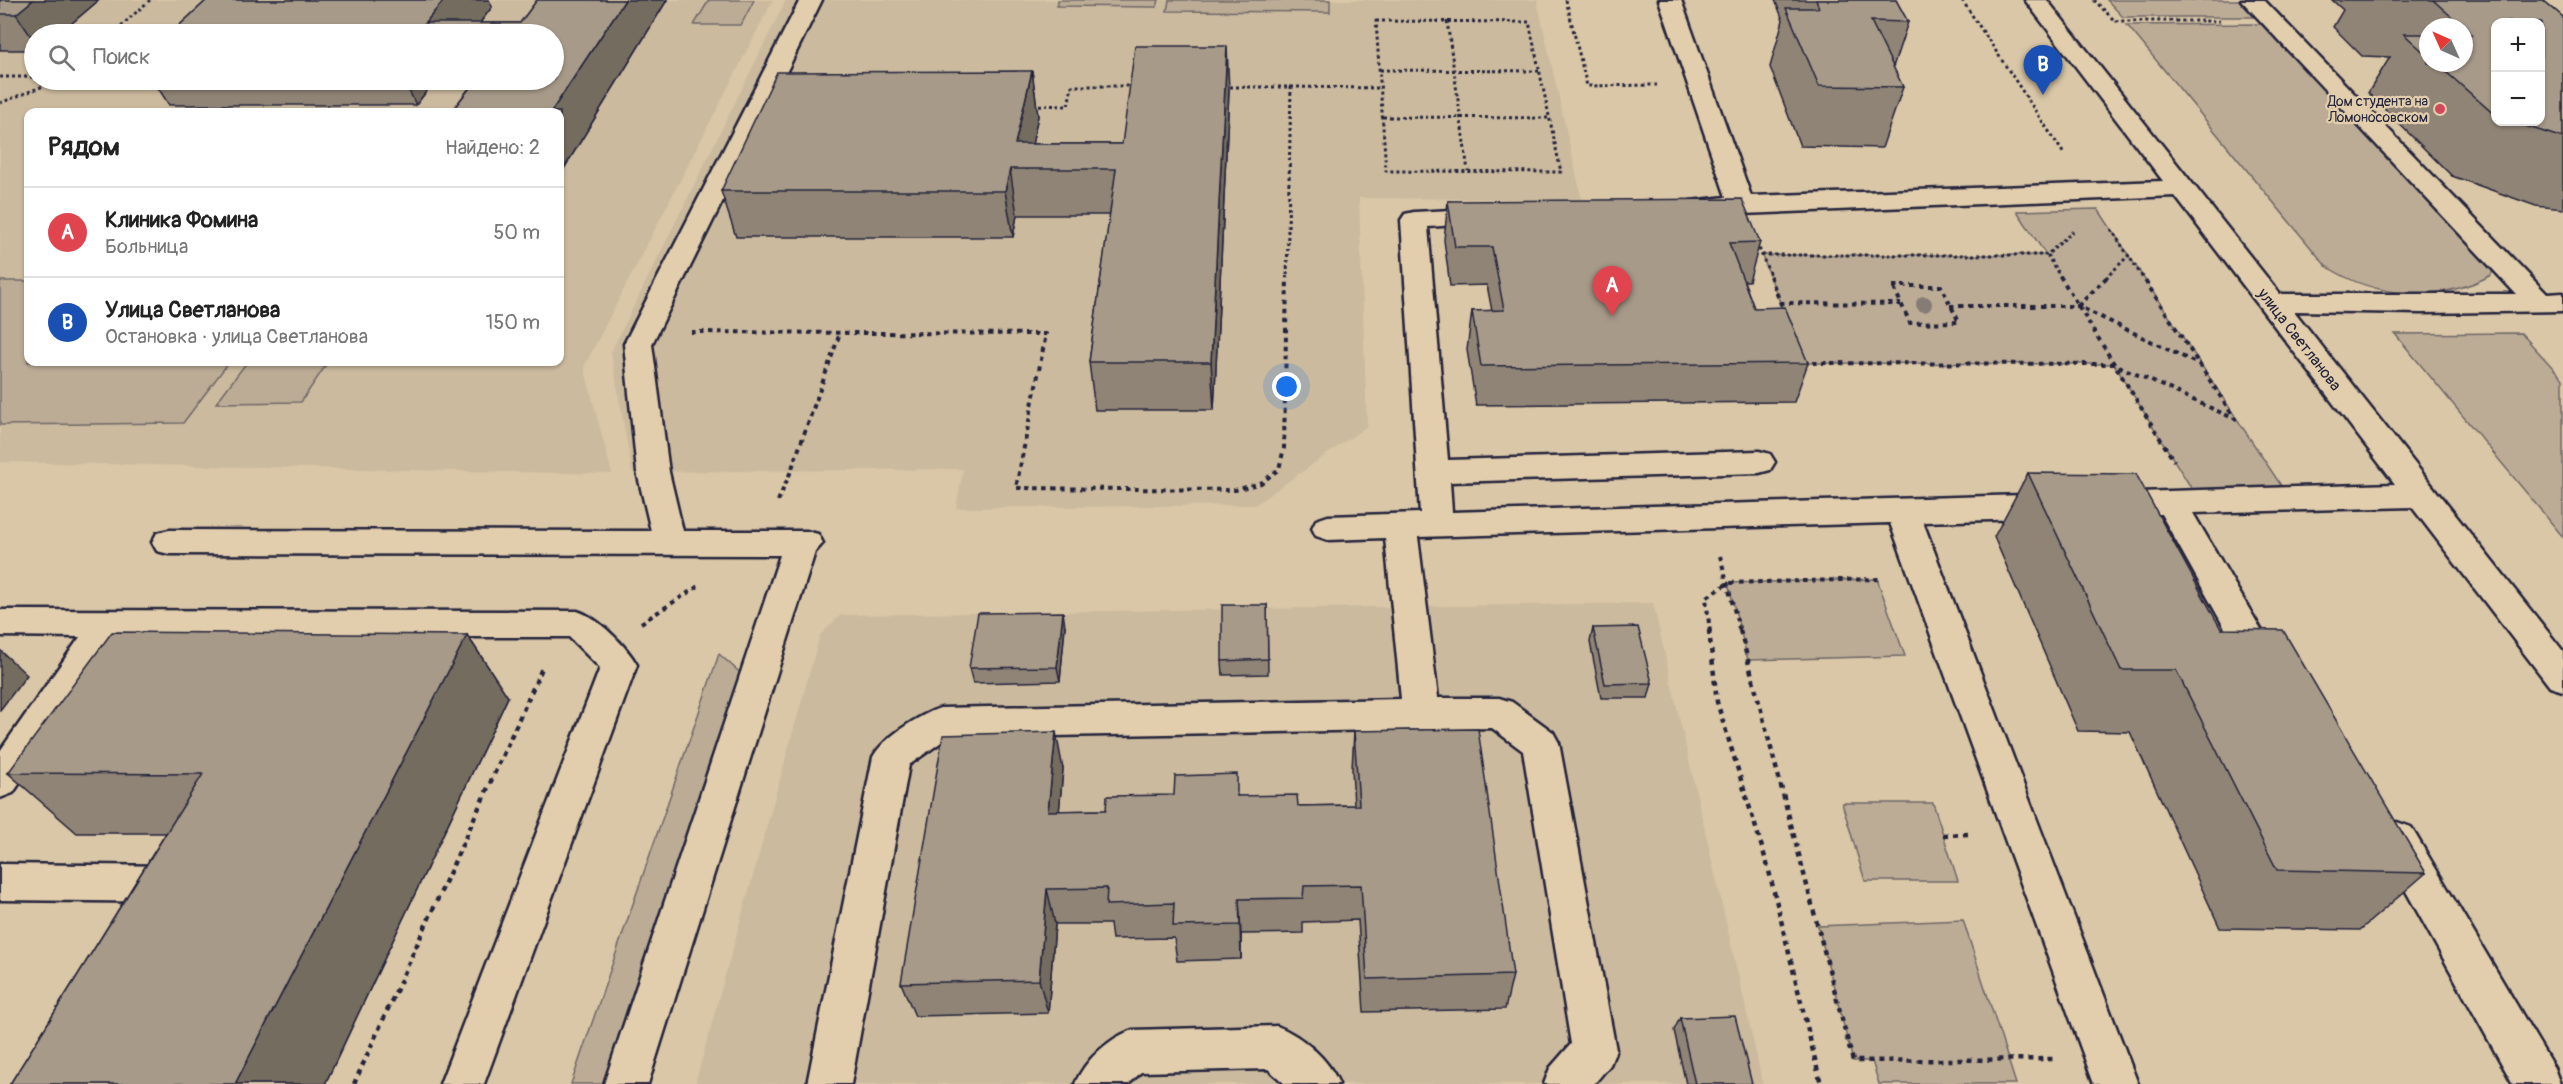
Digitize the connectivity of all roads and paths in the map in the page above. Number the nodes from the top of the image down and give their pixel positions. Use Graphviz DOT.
graph roads {
  1 [pos="150,0"];
  2 [pos="811,0"];
  3 [pos="1566,0"];
  4 [pos="1670,0"];
  5 [pos="1962,0"];
  6 [pos="2036,0"];
  7 [pos="2094,0"];
  8 [pos="2252,0"];
  9 [pos="1448,21"];
  10 [pos="2271,21"];
  11 [pos="123,24"];
  12 [pos="1380,70"];
  13 [pos="1455,71"];
  14 [pos="1540,71"];
  15 [pos="0,77"];
  16 [pos="24,77"];
  17 [pos="1701,84"];
  18 [pos="1141,86"];
  19 [pos="1222,87"];
  20 [pos="1291,87"];
  21 [pos="1381,88"];
  22 [pos="33,90"];
  23 [pos="0,103"];
  24 [pos="1032,105"];
  25 [pos="1383,117"];
  26 [pos="1461,118"];
  27 [pos="1550,118"];
  28 [pos="1468,171"];
  29 [pos="2183,188"];
  30 [pos="2094,200"];
  31 [pos="1674,206"];
  32 [pos="1742,206"];
  33 [pos="1509,215"];
  34 [pos="1762,255"];
  35 [pos="2047,255"];
  36 [pos="2128,255"];
  37 [pos="2270,302"];
  38 [pos="2551,302"];
  39 [pos="1780,303"];
  40 [pos="1901,304"];
  41 [pos="1950,306"];
  42 [pos="2078,306"];
  43 [pos="1784,313"];
  44 [pos="645,332"];
  45 [pos="840,333"];
  46 [pos="1803,363"];
  47 [pos="2114,364"];
  48 [pos="2200,365"];
  49 [pos="1759,462"];
  50 [pos="791,471"];
  51 [pos="1433,471"];
  52 [pos="2421,495"];
  53 [pos="2185,502"];
  54 [pos="1902,510"];
  55 [pos="1707,516"];
  56 [pos="1437,524"];
  57 [pos="1400,526"];
  58 [pos="1328,528"];
  59 [pos="169,542"];
  60 [pos="670,543"];
  61 [pos="760,543"];
  62 [pos="1927,578"];
  63 [pos="1728,583"];
  64 [pos="0,623"];
  65 [pos="108,623"];
  66 [pos="601,648"];
  67 [pos="2563,677"];
  68 [pos="2280,694"];
  69 [pos="1421,713"];
  70 [pos="0,783"];
  71 [pos="2380,809"];
  72 [pos="0,882"];
  73 [pos="176,924"];
  74 [pos="2112,1071"];
  75 [pos="354,1084"];
  76 [pos="462,1084"];
  77 [pos="626,1084"];
  78 [pos="829,1084"];
  79 [pos="1097,1084"];
  80 [pos="1317,1084"];
  81 [pos="1566,1084"];
  82 [pos="1821,1084"];
  83 [pos="2538,1084"];
  1 -- 11 [label="path"];
  2 -- 44 [label="street"];
  3 -- 17 [label="path"];
  4 -- 17 [label="street"];
  5 -- 30 [label="path"];
  6 -- 29 [label="street, улица Светланова"];
  7 -- 10 [label="path"];
  8 -- 10 [label="street"];
  9 -- 12 [label="path"];
  9 -- 13 [label="path"];
  9 -- 14 [label="path"];
  10 -- 38 [label="street"];
  12 -- 13 [label="path"];
  12 -- 21 [label="path"];
  13 -- 14 [label="path"];
  13 -- 26 [label="path"];
  14 -- 27 [label="path"];
  15 -- 16 [label="path"];
  17 -- 32 [label="street"];
  18 -- 24 [label="path"];
  19 -- 20 [label="path"];
  20 -- 21 [label="path"];
  20 -- 45 [label="path"];
  21 -- 25 [label="path"];
  22 -- 23 [label="path"];
  25 -- 26 [label="path"];
  25 -- 28 [label="path"];
  26 -- 27 [label="path"];
  26 -- 28 [label="path"];
  27 -- 28 [label="path"];
  29 -- 30 [label="street"];
  29 -- 37 [label="street, улица Светланова"];
  30 -- 32 [label="street"];
  30 -- 35 [label="path"];
  30 -- 36 [label="path"];
  31 -- 32 [label="street"];
  32 -- 34 [label="path"];
  33 -- 51 [label="street"];
  34 -- 35 [label="path"];
  34 -- 39 [label="path"];
  35 -- 42 [label="path"];
  36 -- 42 [label="path"];
  36 -- 48 [label="path"];
  37 -- 38 [label="street"];
  37 -- 52 [label="street, улица Светланова"];
  39 -- 40 [label="path"];
  39 -- 43 [label="path"];
  40 -- 41 [label="path"];
  40 -- 41 [label="path"];
  41 -- 42 [label="path"];
  42 -- 47 [label="path"];
  42 -- 48 [label="path"];
  44 -- 45 [label="path"];
  44 -- 60 [label="street"];
  45 -- 50 [label="path"];
  46 -- 47 [label="path"];
  47 -- 48 [label="path"];
  47 -- 53 [label="path"];
  49 -- 51 [label="street"];
  51 -- 56 [label="street"];
  52 -- 53 [label="street"];
  52 -- 67 [label="street, улица Светланова"];
  53 -- 54 [label="street"];
  53 -- 68 [label="street"];
  54 -- 55 [label="street"];
  54 -- 62 [label="street"];
  55 -- 56 [label="street"];
  55 -- 63 [label="path"];
  56 -- 57 [label="street"];
  57 -- 58 [label="street"];
  57 -- 69 [label="street"];
  59 -- 60 [label="street"];
  60 -- 61 [label="street"];
  61 -- 66 [label="path"];
  61 -- 77 [label="street"];
  62 -- 63 [label="path"];
  62 -- 74 [label="street"];
  63 -- 74 [label="path"];
  63 -- 82 [label="path"];
  64 -- 65 [label="street"];
  65 -- 66 [label="street"];
  65 -- 70 [label="street"];
  66 -- 75 [label="path"];
  66 -- 76 [label="street"];
  69 -- 78 [label="street"];
  69 -- 81 [label="street"];
  71 -- 83 [label="street"];
  72 -- 73 [label="street"];
  79 -- 80 [label="street"];
}
